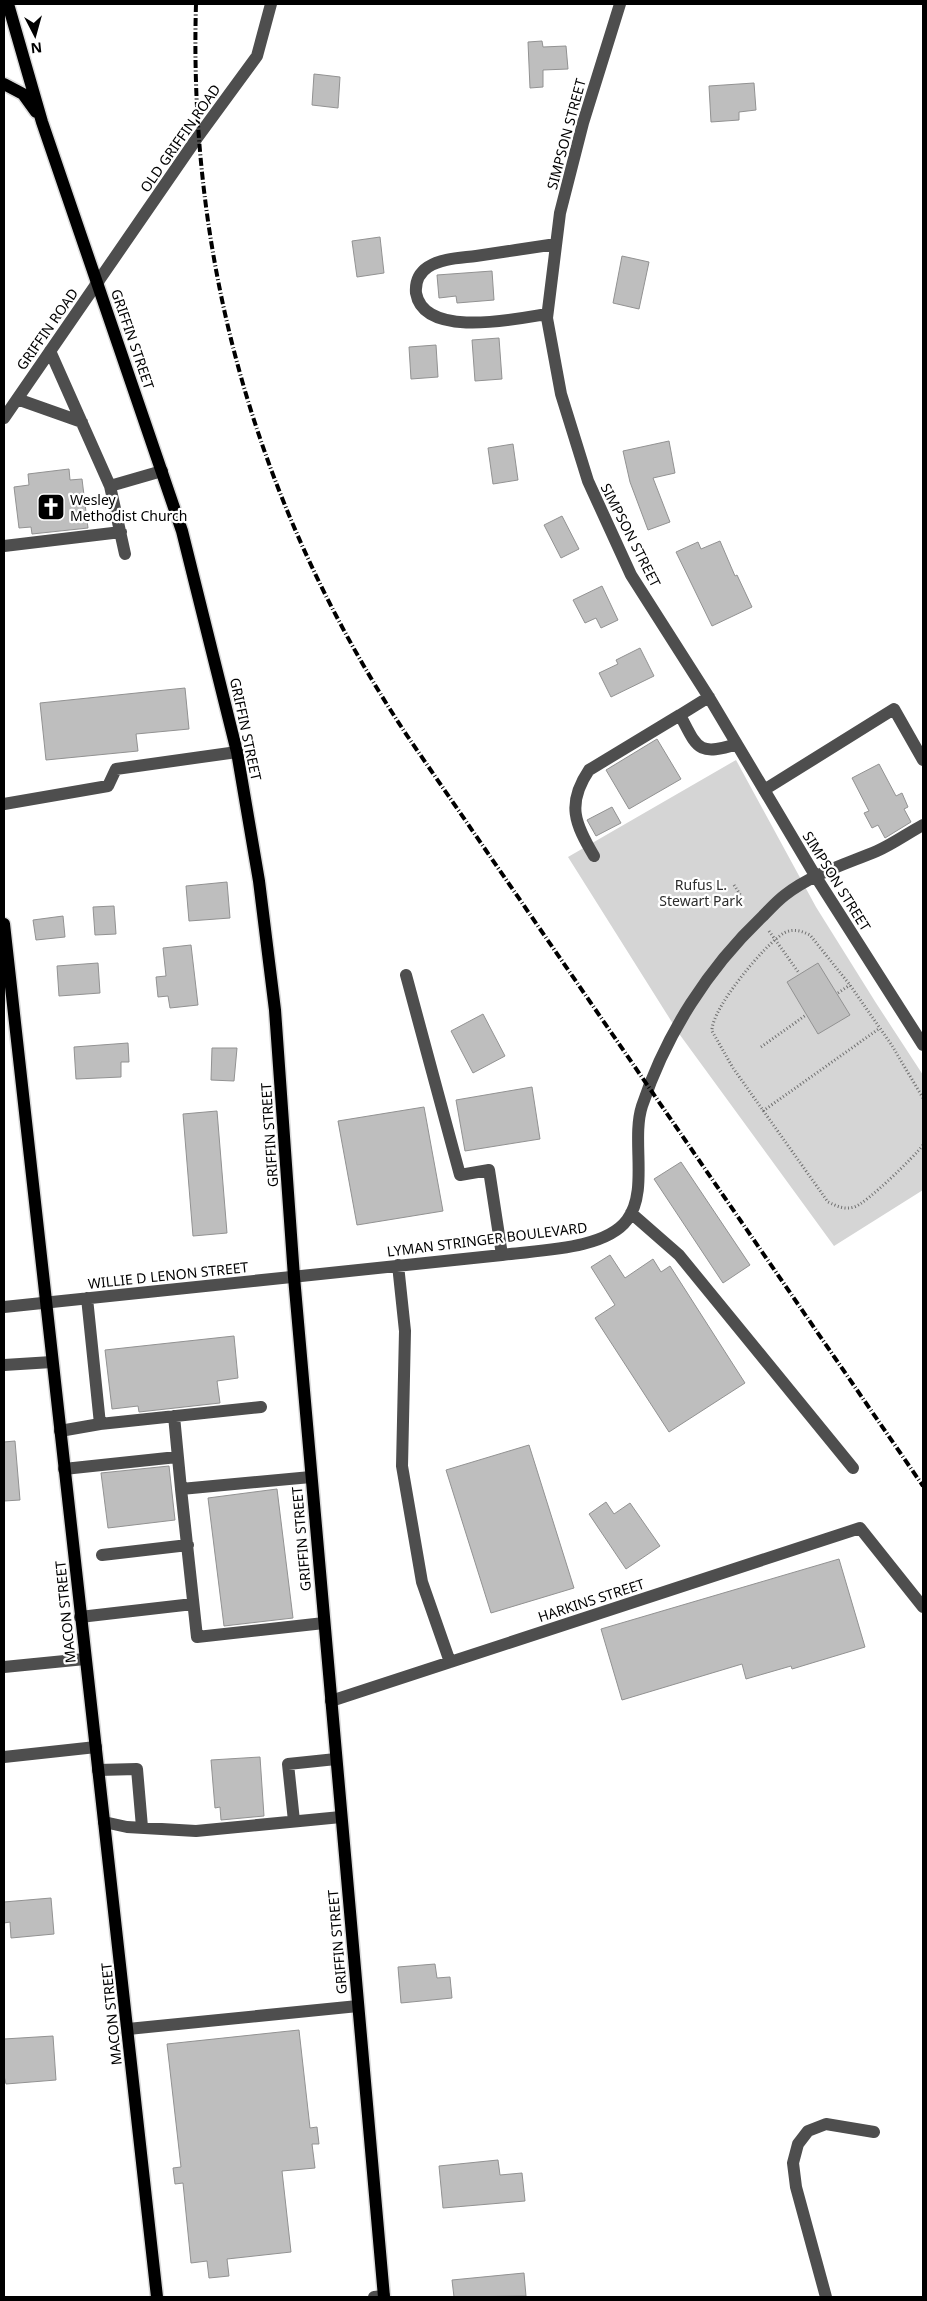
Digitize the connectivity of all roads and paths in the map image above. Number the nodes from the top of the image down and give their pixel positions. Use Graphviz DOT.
graph roads {
  1 [pos="8,4"];
  2 [pos="271,4"];
  3 [pos="620,4"];
  4 [pos="4,84"];
  5 [pos="42,122"];
  6 [pos="556,244"];
  7 [pos="98,282"];
  8 [pos="547,314"];
  9 [pos="50,350"];
  10 [pos="16,399"];
  11 [pos="4,418"];
  12 [pos="82,422"];
  13 [pos="162,471"];
  14 [pos="110,486"];
  15 [pos="120,532"];
  16 [pos="4,546"];
  17 [pos="125,554"];
  18 [pos="709,698"];
  19 [pos="680,715"];
  20 [pos="736,744"];
  21 [pos="237,752"];
  22 [pos="923,760"];
  23 [pos="764,790"];
  24 [pos="4,804"];
  25 [pos="923,825"];
  26 [pos="594,856"];
  27 [pos="816,877"];
  28 [pos="734,885"];
  29 [pos="741,896"];
  30 [pos="4,924"];
  31 [pos="766,927"];
  32 [pos="777,940"];
  33 [pos="799,973"];
  34 [pos="406,975"];
  35 [pos="850,985"];
  36 [pos="838,993"];
  37 [pos="8,996"];
  38 [pos="806,1015"];
  39 [pos="880,1028"];
  40 [pos="923,1045"];
  41 [pos="761,1047"];
  42 [pos="923,1098"];
  43 [pos="763,1111"];
  44 [pos="923,1145"];
  45 [pos="631,1214"];
  46 [pos="502,1255"];
  47 [pos="398,1265"];
  48 [pos="294,1277"];
  49 [pos="87,1298"];
  50 [pos="45,1302"];
  51 [pos="4,1306"];
  52 [pos="52,1362"];
  53 [pos="4,1365"];
  54 [pos="261,1407"];
  55 [pos="174,1416"];
  56 [pos="100,1424"];
  57 [pos="60,1431"];
  58 [pos="177,1457"];
  59 [pos="853,1468"];
  60 [pos="64,1469"];
  61 [pos="311,1476"];
  62 [pos="181,1489"];
  63 [pos="188,1545"];
  64 [pos="102,1555"];
  65 [pos="194,1604"];
  66 [pos="923,1607"];
  67 [pos="80,1617"];
  68 [pos="324,1623"];
  69 [pos="85,1659"];
  70 [pos="450,1662"];
  71 [pos="4,1667"];
  72 [pos="331,1701"];
  73 [pos="96,1747"];
  74 [pos="4,1757"];
  75 [pos="336,1760"];
  76 [pos="98,1770"];
  77 [pos="341,1817"];
  78 [pos="294,1821"];
  79 [pos="104,1822"];
  80 [pos="142,1827"];
  81 [pos="358,2006"];
  82 [pos="128,2030"];
  83 [pos="874,2132"];
  84 [pos="157,2297"];
  85 [pos="381,2297"];
  86 [pos="826,2297"];
  1 -- 5 [label="main road, GRIFFIN STREET"];
  2 -- 7 [label="street, OLD GRIFFIN ROAD"];
  3 -- 6 [label="street, SIMPSON STREET"];
  4 -- 5 [label="main road"];
  5 -- 7 [label="main road, GRIFFIN STREET"];
  6 -- 8 [label="street, SIMPSON STREET"];
  6 -- 8 [label="street"];
  7 -- 9 [label="street, GRIFFIN ROAD"];
  7 -- 13 [label="main road, GRIFFIN STREET"];
  8 -- 18 [label="street, SIMPSON STREET"];
  9 -- 10 [label="street, GRIFFIN ROAD"];
  9 -- 12 [label="street"];
  10 -- 11 [label="street, GRIFFIN ROAD"];
  10 -- 12 [label="street"];
  12 -- 14 [label="street"];
  13 -- 14 [label="street"];
  13 -- 21 [label="main road, GRIFFIN STREET"];
  14 -- 15 [label="street"];
  15 -- 16 [label="street"];
  15 -- 17 [label="street"];
  18 -- 19 [label="street"];
  18 -- 20 [label="street, SIMPSON STREET"];
  19 -- 20 [label="street"];
  19 -- 26 [label="street"];
  20 -- 23 [label="street, SIMPSON STREET"];
  21 -- 24 [label="street"];
  21 -- 48 [label="main road, GRIFFIN STREET"];
  22 -- 23 [label="street"];
  23 -- 27 [label="street, SIMPSON STREET"];
  25 -- 27 [label="street"];
  27 -- 40 [label="street, SIMPSON STREET"];
  27 -- 45 [label="street"];
  28 -- 29 [label="path"];
  30 -- 37 [label="main road, MACON STREET"];
  31 -- 32 [label="path"];
  32 -- 33 [label="path"];
  32 -- 35 [label="path"];
  32 -- 43 [label="path"];
  34 -- 46 [label="street"];
  35 -- 36 [label="path"];
  35 -- 39 [label="path"];
  37 -- 50 [label="main road, MACON STREET"];
  38 -- 41 [label="path"];
  39 -- 42 [label="path"];
  39 -- 43 [label="path"];
  43 -- 44 [label="path"];
  45 -- 46 [label="street, LYMAN STRINGER BOULEVARD"];
  45 -- 59 [label="street"];
  46 -- 47 [label="street, LYMAN STRINGER BOULEVARD"];
  47 -- 48 [label="street, LYMAN STRINGER BOULEVARD"];
  47 -- 70 [label="street"];
  48 -- 49 [label="street, WILLIE D LENON STREET"];
  48 -- 61 [label="main road, GRIFFIN STREET"];
  49 -- 50 [label="street, WILLIE D LENON STREET"];
  49 -- 56 [label="street"];
  50 -- 51 [label="street, WILLIE D LENON STREET"];
  50 -- 52 [label="main road, MACON STREET"];
  52 -- 53 [label="street"];
  52 -- 57 [label="main road, MACON STREET"];
  54 -- 55 [label="street"];
  55 -- 56 [label="street"];
  55 -- 58 [label="street"];
  56 -- 57 [label="street"];
  57 -- 60 [label="main road, MACON STREET"];
  58 -- 60 [label="street"];
  58 -- 62 [label="street"];
  60 -- 67 [label="main road, MACON STREET"];
  61 -- 62 [label="street"];
  61 -- 68 [label="main road, GRIFFIN STREET"];
  62 -- 63 [label="street"];
  63 -- 64 [label="street"];
  63 -- 65 [label="street"];
  65 -- 67 [label="street"];
  65 -- 68 [label="street"];
  66 -- 70 [label="street, HARKINS STREET"];
  67 -- 69 [label="main road, MACON STREET"];
  68 -- 72 [label="main road, GRIFFIN STREET"];
  69 -- 71 [label="street"];
  69 -- 73 [label="main road, MACON STREET"];
  70 -- 72 [label="street, HARKINS STREET"];
  72 -- 75 [label="main road, GRIFFIN STREET"];
  73 -- 74 [label="street"];
  73 -- 76 [label="main road, MACON STREET"];
  75 -- 77 [label="main road, GRIFFIN STREET"];
  75 -- 78 [label="street"];
  76 -- 79 [label="main road, MACON STREET"];
  76 -- 80 [label="street"];
  77 -- 78 [label="street"];
  77 -- 81 [label="main road, GRIFFIN STREET"];
  78 -- 80 [label="street"];
  79 -- 80 [label="street"];
  79 -- 82 [label="main road, MACON STREET"];
  81 -- 82 [label="street"];
  81 -- 85 [label="main road, GRIFFIN STREET"];
  82 -- 84 [label="main road, MACON STREET"];
  83 -- 86 [label="street"];
}
